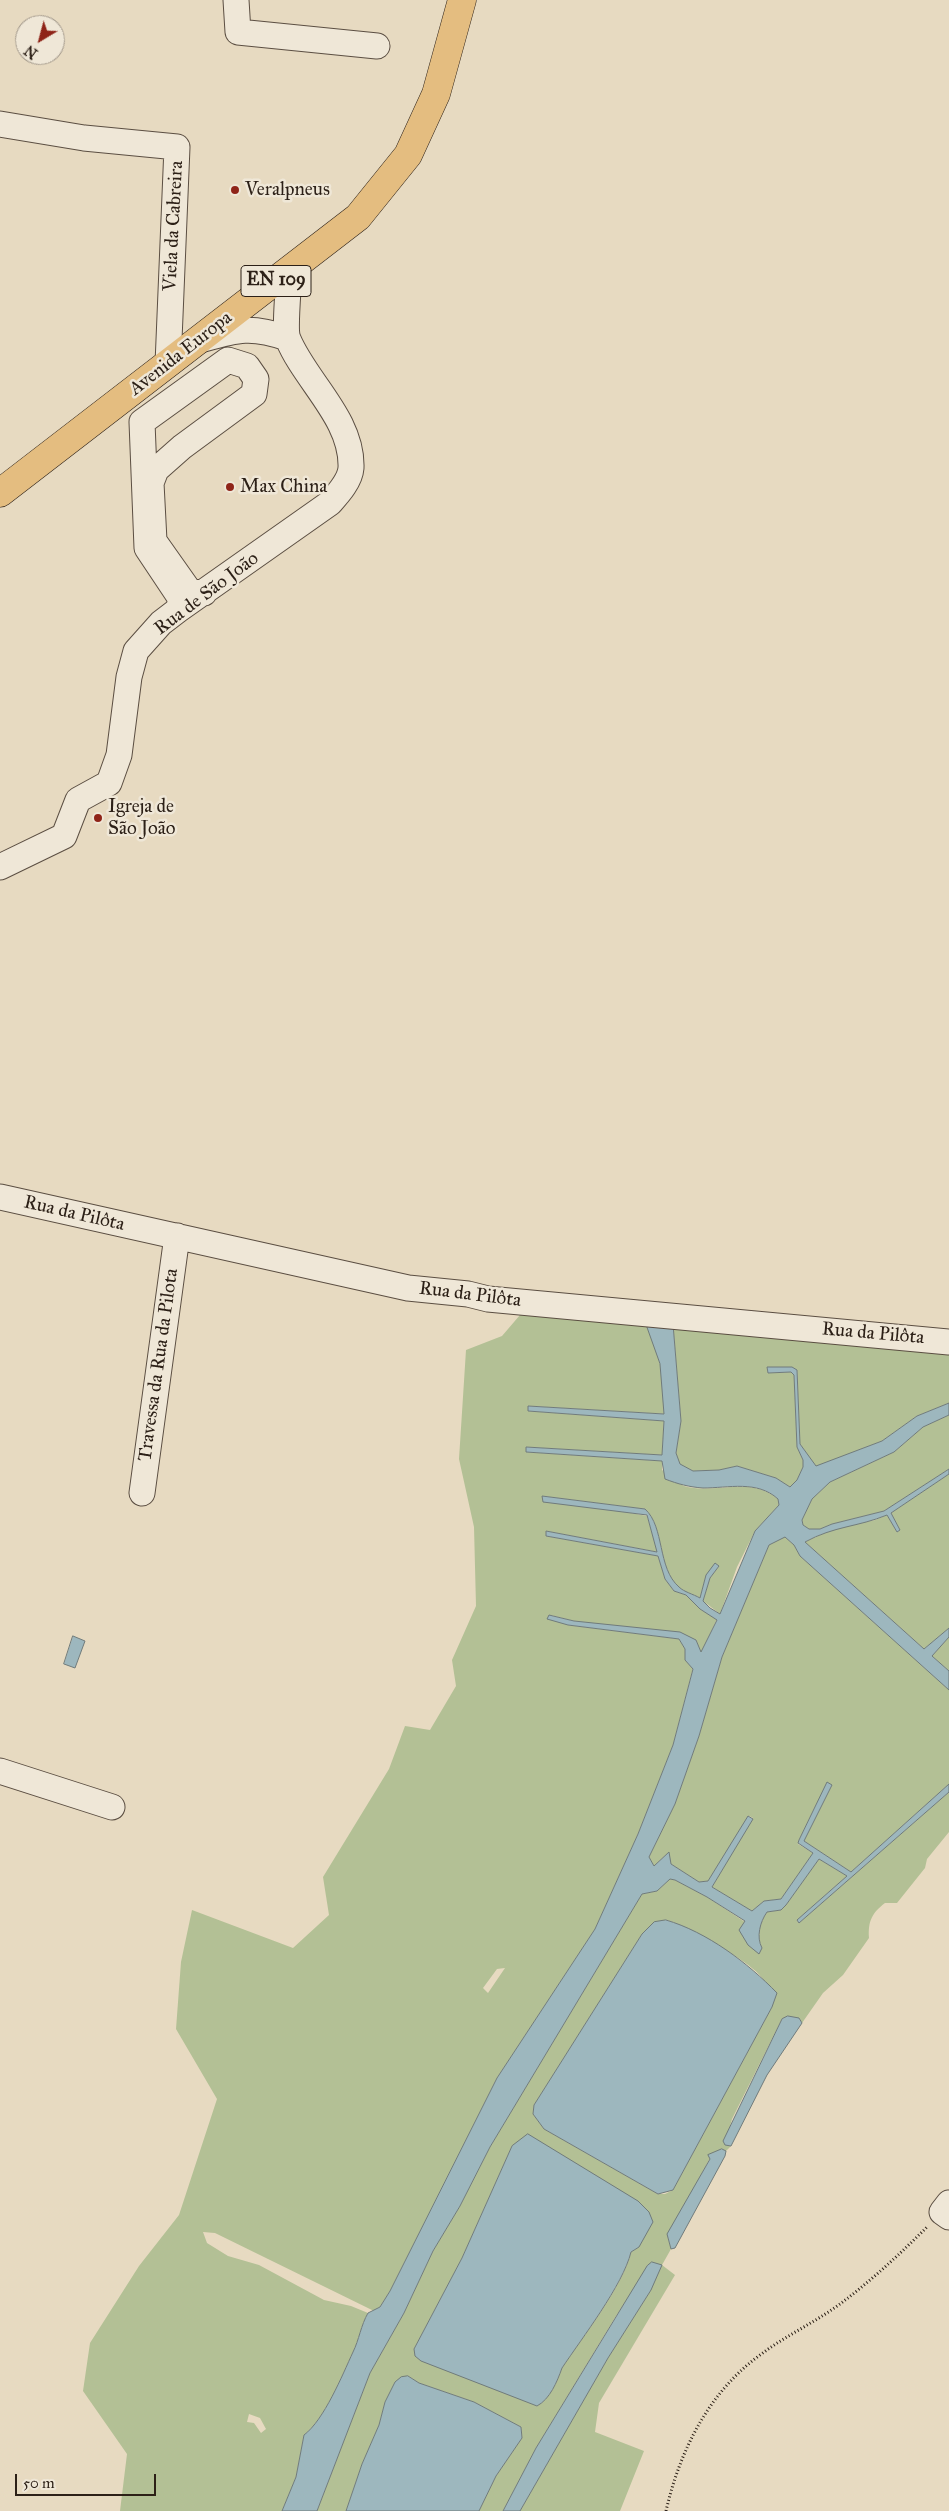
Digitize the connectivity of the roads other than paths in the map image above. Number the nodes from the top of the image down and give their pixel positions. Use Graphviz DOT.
graph roads {
  1 [pos="236,0"];
  2 [pos="462,0"];
  3 [pos="377,46"];
  4 [pos="0,124"];
  5 [pos="289,271"];
  6 [pos="287,338"];
  7 [pos="199,340"];
  8 [pos="168,364"];
  9 [pos="0,493"];
  10 [pos="204,593"];
  11 [pos="178,610"];
  12 [pos="0,867"];
  13 [pos="0,1196"];
  14 [pos="177,1236"];
  15 [pos="949,1342"];
  16 [pos="142,1493"];
  17 [pos="0,1771"];
  18 [pos="112,1807"];
  1 -- 3 [label="street"];
  2 -- 5 [label="main road, Avenida Europa / EN 109"];
  4 -- 8 [label="street, Viela da Cabreira"];
  5 -- 6 [label="street"];
  5 -- 7 [label="main road, Avenida Europa / EN 109"];
  6 -- 7 [label="street"];
  6 -- 10 [label="street, Rua de São João"];
  7 -- 8 [label="main road, Avenida Europa / EN 109"];
  8 -- 9 [label="main road, Avenida Europa / EN 109"];
  10 -- 11 [label="street, Rua de São João"];
  10 -- 11 [label="street"];
  11 -- 12 [label="street, Rua de São João"];
  13 -- 14 [label="street, Rua da Pilôta"];
  14 -- 15 [label="street, Rua da Pilôta"];
  14 -- 16 [label="street, Travessa da Rua da Pilota"];
  17 -- 18 [label="street"];
}
